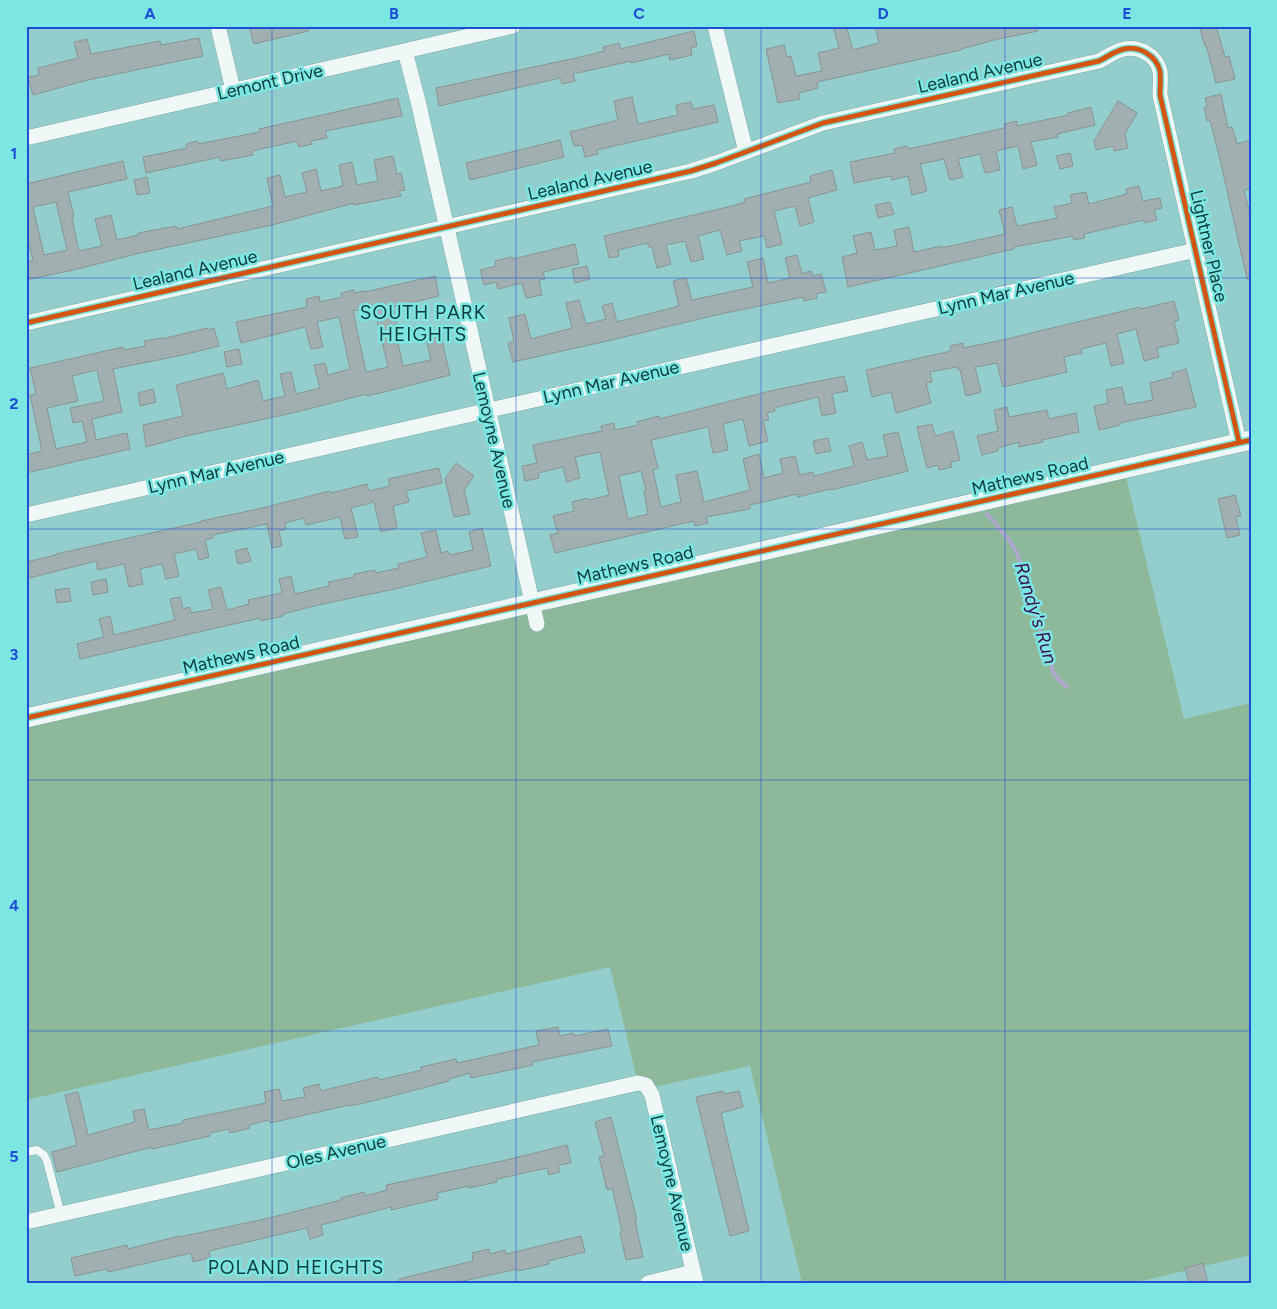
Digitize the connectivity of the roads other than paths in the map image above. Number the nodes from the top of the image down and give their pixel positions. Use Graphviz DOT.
graph roads {
  1 [pos="218,26"];
  2 [pos="513,26"];
  3 [pos="715,26"];
  4 [pos="405,51"];
  5 [pos="1152,56"];
  6 [pos="233,90"];
  7 [pos="26,138"];
  8 [pos="746,152"];
  9 [pos="446,227"];
  10 [pos="1196,250"];
  11 [pos="26,323"];
  12 [pos="488,410"];
  13 [pos="1245,441"];
  14 [pos="26,515"];
  15 [pos="532,603"];
  16 [pos="536,624"];
  17 [pos="26,718"];
  18 [pos="646,1085"];
  19 [pos="26,1152"];
  20 [pos="61,1215"];
  21 [pos="26,1222"];
  22 [pos="695,1278"];
  23 [pos="648,1283"];
  1 -- 6 [label="street"];
  2 -- 4 [label="street, Lemont Drive"];
  3 -- 8 [label="street"];
  4 -- 6 [label="street, Lemont Drive"];
  4 -- 9 [label="street, Lemoyne Avenue"];
  5 -- 8 [label="street, Lealand Avenue"];
  5 -- 10 [label="street, Lightner Place"];
  6 -- 7 [label="street, Lemont Drive"];
  8 -- 9 [label="street, Lealand Avenue"];
  9 -- 11 [label="street, Lealand Avenue"];
  9 -- 12 [label="street, Lemoyne Avenue"];
  10 -- 12 [label="street, Lynn Mar Avenue"];
  10 -- 13 [label="street, Lightner Place"];
  12 -- 14 [label="street, Lynn Mar Avenue"];
  12 -- 15 [label="street, Lemoyne Avenue"];
  13 -- 15 [label="street, Mathews Road"];
  15 -- 16 [label="street, Lemoyne Avenue"];
  15 -- 17 [label="street, Mathews Road"];
  18 -- 20 [label="street, Oles Avenue"];
  18 -- 22 [label="street, Lemoyne Avenue"];
  19 -- 20 [label="lane"];
  20 -- 21 [label="street, Oles Avenue"];
  22 -- 23 [label="street"];
}
